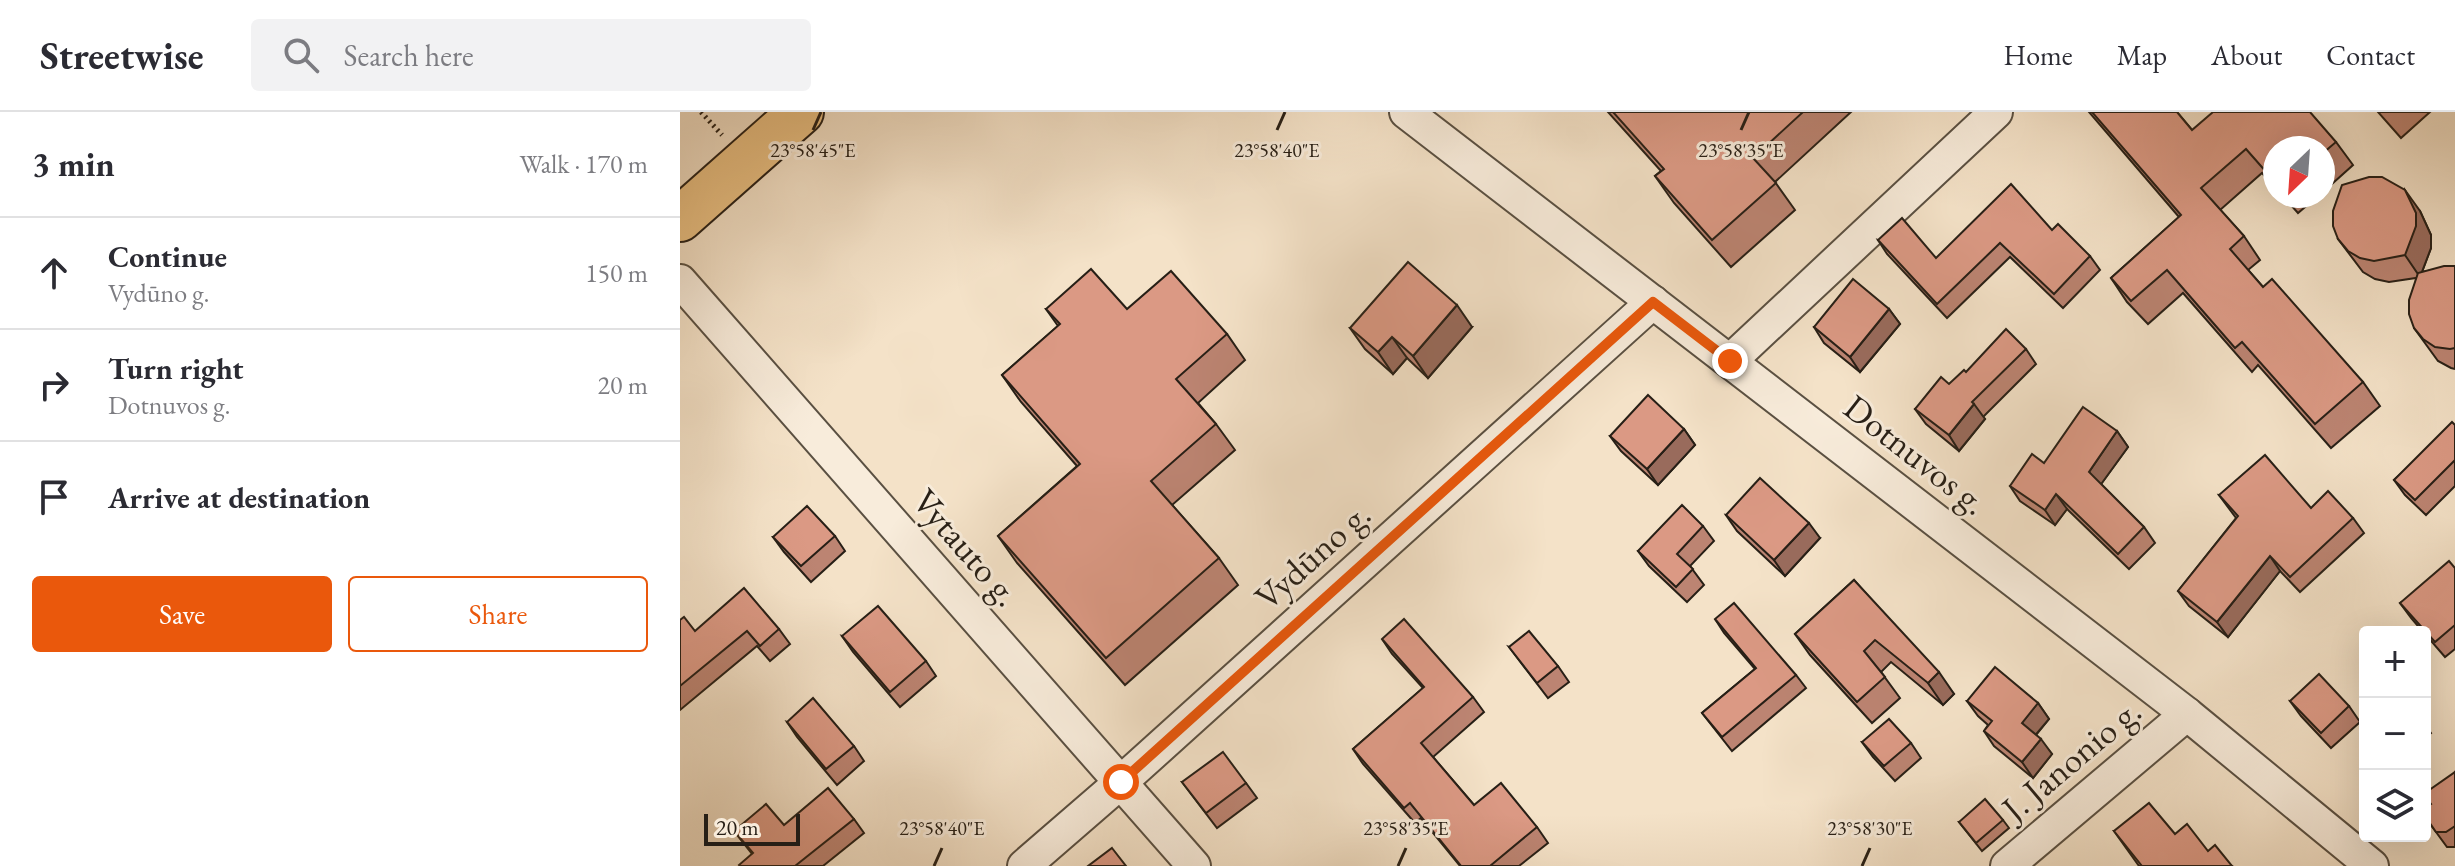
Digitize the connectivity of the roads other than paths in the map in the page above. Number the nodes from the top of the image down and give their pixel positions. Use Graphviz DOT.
graph roads {
  1 [pos="801,112"];
  2 [pos="1406,112"];
  3 [pos="1996,112"];
  4 [pos="680,219"];
  5 [pos="680,281"];
  6 [pos="1653,302"];
  7 [pos="1730,361"];
  8 [pos="2187,714"];
  9 [pos="1121,782"];
  10 [pos="1024,866"];
  11 [pos="1194,866"];
  12 [pos="2007,866"];
  13 [pos="2372,866"];
  1 -- 4 [label="main road"];
  2 -- 6 [label="street, Dotnuvos g."];
  3 -- 7 [label="street"];
  5 -- 9 [label="street, Vytauto g."];
  6 -- 7 [label="street, Dotnuvos g."];
  6 -- 9 [label="street, Vydūno g."];
  7 -- 8 [label="street, Dotnuvos g."];
  8 -- 12 [label="street, J. Janonio g."];
  8 -- 13 [label="street, Dotnuvos g."];
  9 -- 10 [label="street, Vydūno g."];
  9 -- 11 [label="street, Vytauto g."];
}
